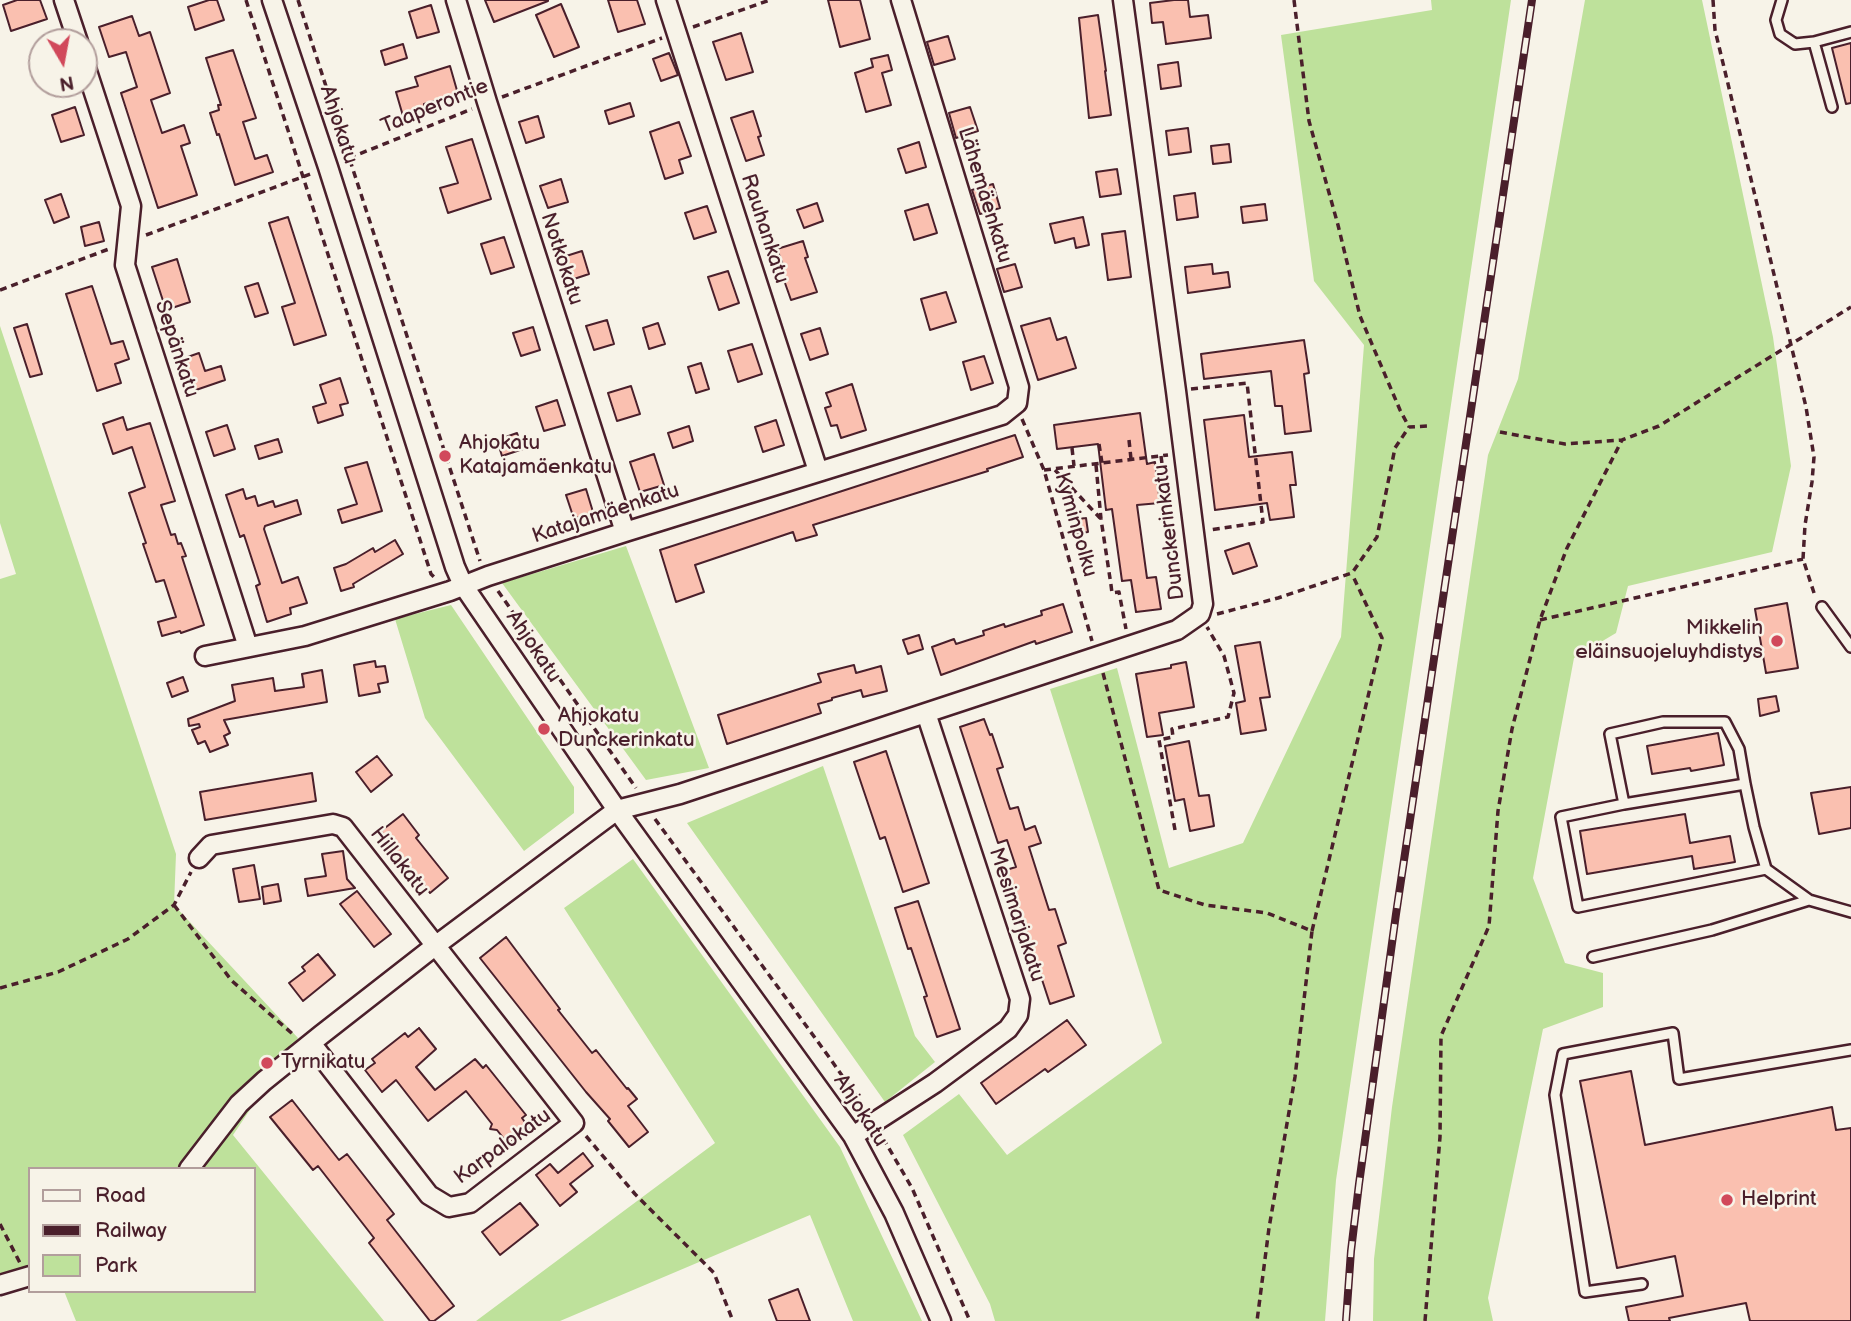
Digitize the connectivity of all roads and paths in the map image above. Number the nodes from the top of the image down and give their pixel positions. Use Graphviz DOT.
graph roads {
  1 [pos="64,0"];
  2 [pos="272,0"];
  3 [pos="298,0"];
  4 [pos="456,0"];
  5 [pos="666,0"];
  6 [pos="770,0"];
  7 [pos="901,0"];
  8 [pos="1124,0"];
  9 [pos="1294,0"];
  10 [pos="1713,0"];
  11 [pos="1782,0"];
  12 [pos="73,28"];
  13 [pos="1851,32"];
  14 [pos="677,33"];
  15 [pos="1814,42"];
  16 [pos="96,98"];
  17 [pos="487,102"];
  18 [pos="1832,107"];
  19 [pos="349,158"];
  20 [pos="328,167"];
  21 [pos="128,242"];
  22 [pos="0,290"];
  23 [pos="1851,307"];
  24 [pos="1791,346"];
  25 [pos="1176,391"];
  26 [pos="1017,403"];
  27 [pos="1428,426"];
  28 [pos="1409,427"];
  29 [pos="1500,432"];
  30 [pos="1129,440"];
  31 [pos="1622,440"];
  32 [pos="1099,444"];
  33 [pos="1072,448"];
  34 [pos="1173,454"];
  35 [pos="1161,456"];
  36 [pos="1131,460"];
  37 [pos="1096,464"];
  38 [pos="1102,464"];
  39 [pos="1074,467"];
  40 [pos="1044,470"];
  41 [pos="1055,470"];
  42 [pos="818,471"];
  43 [pos="1167,502"];
  44 [pos="1101,519"];
  45 [pos="625,532"];
  46 [pos="1194,532"];
  47 [pos="1802,559"];
  48 [pos="1352,573"];
  49 [pos="488,576"];
  50 [pos="463,585"];
  51 [pos="1822,607"];
  52 [pos="1200,614"];
  53 [pos="1539,620"];
  54 [pos="1127,634"];
  55 [pos="248,647"];
  56 [pos="1851,647"];
  57 [pos="205,656"];
  58 [pos="1100,665"];
  59 [pos="926,713"];
  60 [pos="1745,784"];
  61 [pos="646,803"];
  62 [pos="1624,804"];
  63 [pos="617,810"];
  64 [pos="1175,830"];
  65 [pos="198,858"];
  66 [pos="1766,869"];
  67 [pos="1810,901"];
  68 [pos="174,905"];
  69 [pos="1851,912"];
  70 [pos="1312,931"];
  71 [pos="435,946"];
  72 [pos="1592,957"];
  73 [pos="0,988"];
  74 [pos="309,1045"];
  75 [pos="1851,1050"];
  76 [pos="574,1123"];
  77 [pos="874,1123"];
  78 [pos="853,1136"];
  79 [pos="191,1167"];
  80 [pos="0,1224"];
  81 [pos="28,1277"];
  82 [pos="1642,1284"];
  83 [pos="0,1285"];
  84 [pos="733,1321"];
  85 [pos="941,1321"];
  86 [pos="970,1321"];
  87 [pos="1256,1321"];
  88 [pos="1425,1321"];
  1 -- 12 [label="street"];
  2 -- 20 [label="street, Ahjokatu"];
  3 -- 19 [label="path"];
  4 -- 17 [label="street, Notkokatu"];
  5 -- 14 [label="street, Rauhankatu"];
  6 -- 14 [label="path, Taaperontie"];
  7 -- 26 [label="street, Lähemäenkatu"];
  8 -- 25 [label="street, Dunckerinkatu"];
  9 -- 28 [label="path"];
  10 -- 24 [label="path"];
  11 -- 15 [label="lane"];
  13 -- 15 [label="lane"];
  14 -- 17 [label="path, Taaperontie"];
  14 -- 42 [label="street, Rauhankatu"];
  15 -- 18 [label="lane"];
  16 -- 21 [label="street, Sepänkatu"];
  17 -- 19 [label="path, Taaperontie"];
  17 -- 45 [label="street, Notkokatu"];
  19 -- 20 [label="path, Taaperontie"];
  19 -- 49 [label="path"];
  20 -- 21 [label="path, Taaperontie"];
  20 -- 50 [label="street, Ahjokatu"];
  21 -- 22 [label="path, Taaperontie"];
  21 -- 55 [label="street, Sepänkatu"];
  23 -- 24 [label="path"];
  24 -- 31 [label="path"];
  24 -- 47 [label="path"];
  25 -- 46 [label="street, Dunckerinkatu"];
  25 -- 46 [label="path"];
  26 -- 40 [label="path, Kyminpolku"];
  26 -- 42 [label="street, Katajamäenkatu"];
  27 -- 28 [label="path"];
  28 -- 48 [label="path"];
  29 -- 31 [label="path"];
  30 -- 36 [label="path"];
  31 -- 53 [label="path"];
  32 -- 38 [label="path"];
  33 -- 39 [label="path"];
  34 -- 35 [label="path"];
  35 -- 36 [label="path"];
  35 -- 43 [label="path"];
  36 -- 38 [label="path"];
  37 -- 38 [label="path"];
  37 -- 39 [label="path"];
  37 -- 44 [label="path"];
  39 -- 41 [label="path"];
  40 -- 41 [label="path"];
  40 -- 58 [label="path, Kyminpolku"];
  41 -- 44 [label="path"];
  42 -- 45 [label="street, Katajamäenkatu"];
  44 -- 54 [label="path"];
  45 -- 49 [label="street, Katajamäenkatu"];
  46 -- 52 [label="street, Dunckerinkatu"];
  47 -- 51 [label="path"];
  47 -- 53 [label="path"];
  48 -- 52 [label="path"];
  48 -- 70 [label="path"];
  49 -- 50 [label="street, Katajamäenkatu"];
  49 -- 61 [label="path"];
  50 -- 55 [label="street, Katajamäenkatu"];
  50 -- 63 [label="street, Ahjokatu"];
  51 -- 56 [label="lane"];
  52 -- 58 [label="street, Dunckerinkatu"];
  52 -- 64 [label="path"];
  53 -- 88 [label="path"];
  55 -- 57 [label="street, Katajamäenkatu"];
  58 -- 59 [label="street, Dunckerinkatu"];
  58 -- 70 [label="path, Kyminpolku"];
  59 -- 61 [label="street, Dunckerinkatu"];
  59 -- 77 [label="street, Mesimarjakatu"];
  60 -- 62 [label="lane"];
  60 -- 62 [label="lane"];
  60 -- 66 [label="lane"];
  61 -- 63 [label="street, Dunckerinkatu"];
  61 -- 77 [label="path"];
  62 -- 66 [label="lane"];
  63 -- 71 [label="street"];
  63 -- 78 [label="street, Ahjokatu"];
  65 -- 68 [label="path"];
  65 -- 71 [label="street, Hillakatu"];
  66 -- 67 [label="lane"];
  67 -- 69 [label="lane"];
  67 -- 72 [label="lane"];
  68 -- 73 [label="path"];
  68 -- 74 [label="path"];
  70 -- 87 [label="path"];
  71 -- 74 [label="street"];
  71 -- 76 [label="street, Karpalokatu"];
  74 -- 76 [label="street, Karpalokatu"];
  74 -- 79 [label="street"];
  75 -- 82 [label="lane"];
  76 -- 84 [label="path"];
  77 -- 78 [label="street, Mesimarjakatu"];
  77 -- 86 [label="path"];
  78 -- 85 [label="street, Ahjokatu"];
  80 -- 81 [label="path"];
  81 -- 83 [label="street"];
}
